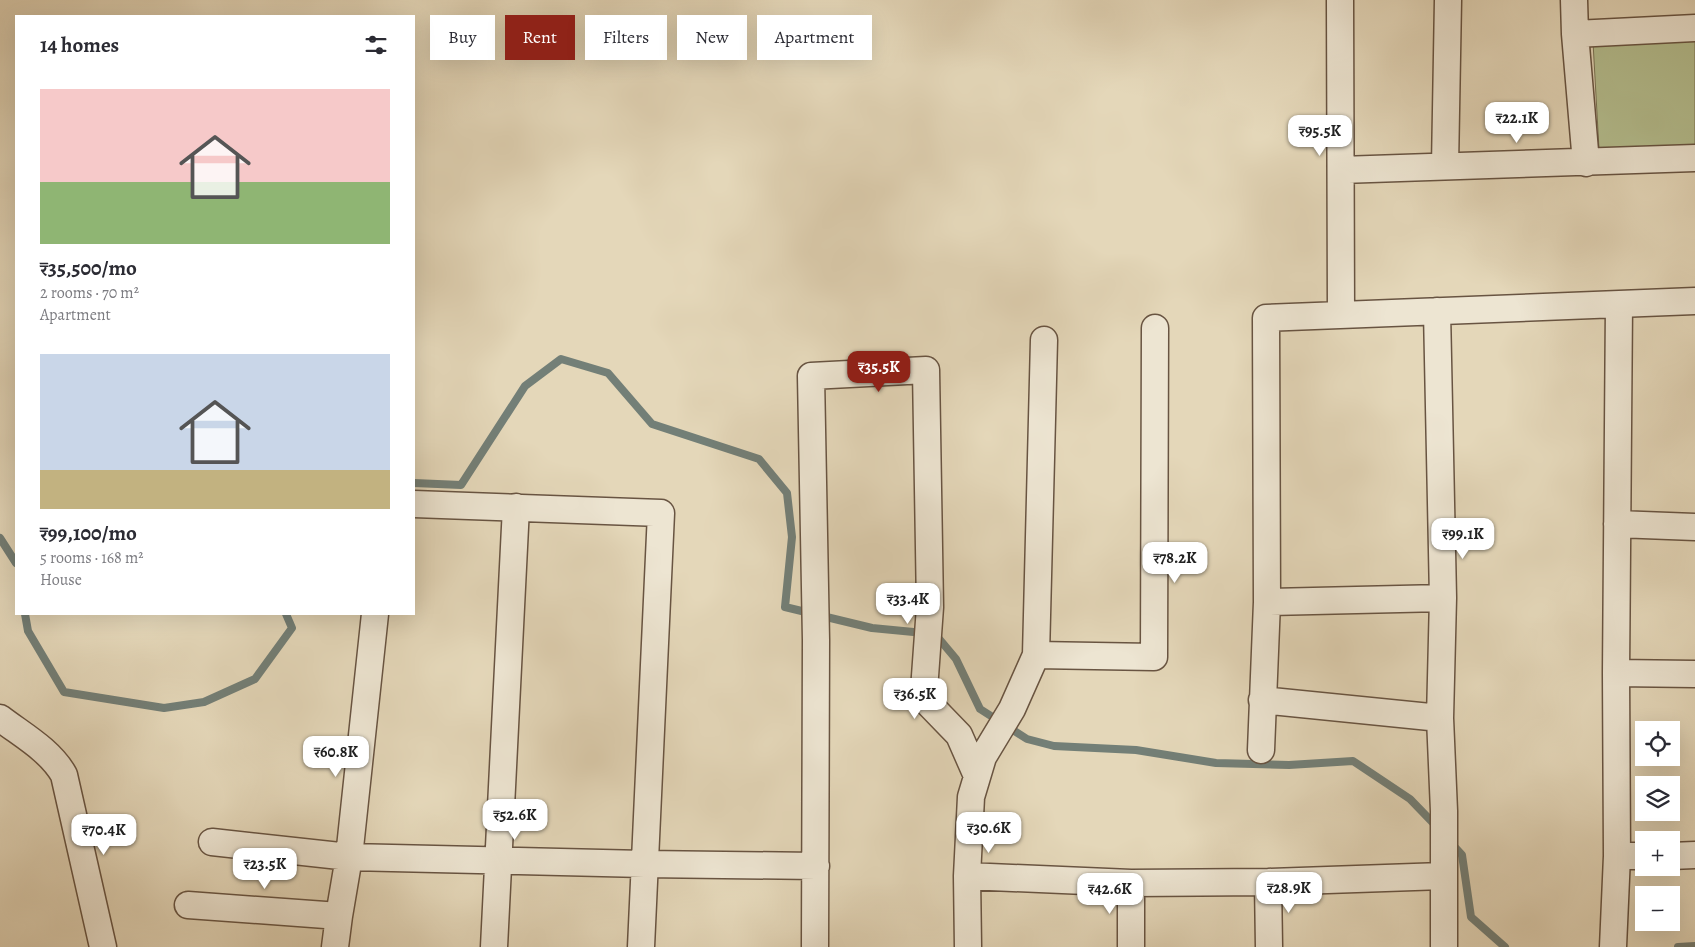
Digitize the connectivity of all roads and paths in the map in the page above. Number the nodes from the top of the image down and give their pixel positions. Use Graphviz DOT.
graph roads {
  1 [pos="1340,0"];
  2 [pos="1448,0"];
  3 [pos="1574,0"];
  4 [pos="1695,28"];
  5 [pos="1575,34"];
  6 [pos="1695,158"];
  7 [pos="1586,163"];
  8 [pos="1445,166"];
  9 [pos="1341,170"];
  10 [pos="1695,301"];
  11 [pos="1619,304"];
  12 [pos="1437,311"];
  13 [pos="1341,315"];
  14 [pos="1155,328"];
  15 [pos="1044,340"];
  16 [pos="415,504"];
  17 [pos="516,507"];
  18 [pos="1617,524"];
  19 [pos="1695,527"];
  20 [pos="1443,598"];
  21 [pos="1267,602"];
  22 [pos="375,615"];
  23 [pos="1036,655"];
  24 [pos="1616,673"];
  25 [pos="1695,674"];
  26 [pos="1262,700"];
  27 [pos="0,718"];
  28 [pos="1440,718"];
  29 [pos="1261,750"];
  30 [pos="980,766"];
  31 [pos="212,842"];
  32 [pos="1617,856"];
  33 [pos="1635,856"];
  34 [pos="1680,856"];
  35 [pos="1695,856"];
  36 [pos="349,857"];
  37 [pos="497,861"];
  38 [pos="644,864"];
  39 [pos="816,866"];
  40 [pos="1444,868"];
  41 [pos="967,876"];
  42 [pos="1268,882"];
  43 [pos="1131,883"];
  44 [pos="188,905"];
  45 [pos="339,916"];
  46 [pos="1613,937"];
  47 [pos="103,947"];
  48 [pos="336,947"];
  49 [pos="494,947"];
  50 [pos="641,947"];
  51 [pos="815,947"];
  52 [pos="968,947"];
  53 [pos="1131,947"];
  54 [pos="1269,947"];
  55 [pos="1444,947"];
  1 -- 9 [label="street"];
  2 -- 8 [label="street"];
  3 -- 5 [label="street"];
  4 -- 5 [label="street"];
  5 -- 7 [label="street"];
  6 -- 7 [label="street"];
  7 -- 8 [label="street"];
  8 -- 9 [label="street"];
  9 -- 13 [label="street"];
  10 -- 11 [label="street"];
  11 -- 12 [label="street"];
  11 -- 18 [label="street"];
  12 -- 13 [label="street"];
  12 -- 20 [label="street"];
  13 -- 21 [label="street"];
  14 -- 23 [label="street"];
  15 -- 23 [label="street"];
  16 -- 17 [label="street"];
  17 -- 37 [label="street"];
  17 -- 38 [label="street"];
  18 -- 19 [label="street"];
  18 -- 24 [label="street"];
  20 -- 21 [label="street"];
  20 -- 28 [label="street"];
  21 -- 26 [label="street"];
  22 -- 36 [label="street"];
  23 -- 30 [label="street"];
  24 -- 25 [label="street"];
  24 -- 32 [label="street"];
  26 -- 28 [label="street"];
  26 -- 29 [label="street"];
  27 -- 47 [label="street"];
  28 -- 40 [label="street"];
  30 -- 39 [label="street"];
  30 -- 41 [label="street"];
  31 -- 36 [label="street"];
  32 -- 33 [label="street"];
  32 -- 46 [label="street"];
  34 -- 35 [label="street"];
  36 -- 37 [label="street"];
  36 -- 45 [label="street"];
  37 -- 38 [label="street"];
  37 -- 49 [label="street"];
  38 -- 39 [label="street"];
  38 -- 50 [label="street"];
  39 -- 51 [label="street"];
  40 -- 42 [label="street"];
  40 -- 55 [label="street"];
  41 -- 43 [label="street"];
  41 -- 52 [label="street"];
  42 -- 43 [label="street"];
  42 -- 54 [label="street"];
  43 -- 53 [label="street"];
  44 -- 45 [label="street"];
  45 -- 48 [label="street"];
}
